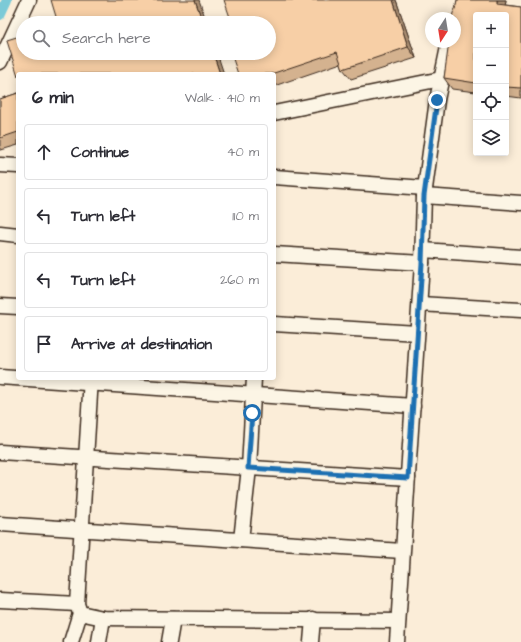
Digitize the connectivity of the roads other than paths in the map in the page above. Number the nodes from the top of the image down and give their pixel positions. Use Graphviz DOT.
graph roads {
  1 [pos="29,0"];
  2 [pos="22,16"];
  3 [pos="16,28"];
  4 [pos="448,48"];
  5 [pos="0,62"];
  6 [pos="441,79"];
  7 [pos="276,113"];
  8 [pos="0,165"];
  9 [pos="16,166"];
  10 [pos="276,177"];
  11 [pos="424,192"];
  12 [pos="521,203"];
  13 [pos="0,233"];
  14 [pos="16,235"];
  15 [pos="276,254"];
  16 [pos="422,256"];
  17 [pos="521,258"];
  18 [pos="420,304"];
  19 [pos="0,306"];
  20 [pos="16,307"];
  21 [pos="521,310"];
  22 [pos="276,324"];
  23 [pos="417,333"];
  24 [pos="0,377"];
  25 [pos="16,378"];
  26 [pos="91,380"];
  27 [pos="254,380"];
  28 [pos="253,394"];
  29 [pos="413,406"];
  30 [pos="0,452"];
  31 [pos="87,458"];
  32 [pos="248,468"];
  33 [pos="408,478"];
  34 [pos="0,524"];
  35 [pos="82,529"];
  36 [pos="241,540"];
  37 [pos="402,551"];
  38 [pos="0,600"];
  39 [pos="78,609"];
  40 [pos="103,618"];
  41 [pos="173,619"];
  42 [pos="313,619"];
  43 [pos="398,621"];
  44 [pos="71,642"];
  45 [pos="99,642"];
  46 [pos="169,642"];
  47 [pos="311,642"];
  48 [pos="397,642"];
  1 -- 2 [label="street"];
  3 -- 5 [label="street"];
  4 -- 6 [label="street"];
  6 -- 7 [label="street"];
  6 -- 11 [label="street"];
  8 -- 9 [label="street"];
  10 -- 11 [label="street"];
  11 -- 12 [label="street"];
  11 -- 16 [label="street"];
  13 -- 14 [label="street"];
  15 -- 16 [label="street"];
  16 -- 17 [label="street"];
  16 -- 18 [label="street"];
  18 -- 21 [label="street"];
  18 -- 23 [label="street"];
  19 -- 20 [label="street"];
  22 -- 23 [label="street"];
  23 -- 29 [label="street"];
  24 -- 25 [label="street"];
  26 -- 28 [label="street"];
  26 -- 31 [label="street"];
  27 -- 28 [label="street"];
  28 -- 29 [label="street"];
  28 -- 32 [label="street"];
  29 -- 33 [label="street"];
  30 -- 31 [label="street"];
  31 -- 32 [label="street"];
  31 -- 35 [label="street"];
  32 -- 33 [label="street"];
  32 -- 36 [label="street"];
  33 -- 37 [label="street"];
  34 -- 35 [label="street"];
  35 -- 36 [label="street"];
  35 -- 39 [label="street"];
  36 -- 37 [label="street"];
  37 -- 43 [label="street"];
  38 -- 39 [label="street"];
  39 -- 40 [label="street"];
  39 -- 44 [label="street"];
  40 -- 41 [label="street"];
  40 -- 45 [label="street"];
  41 -- 42 [label="street"];
  41 -- 46 [label="street"];
  42 -- 43 [label="street"];
  42 -- 47 [label="street"];
  43 -- 48 [label="street"];
}
